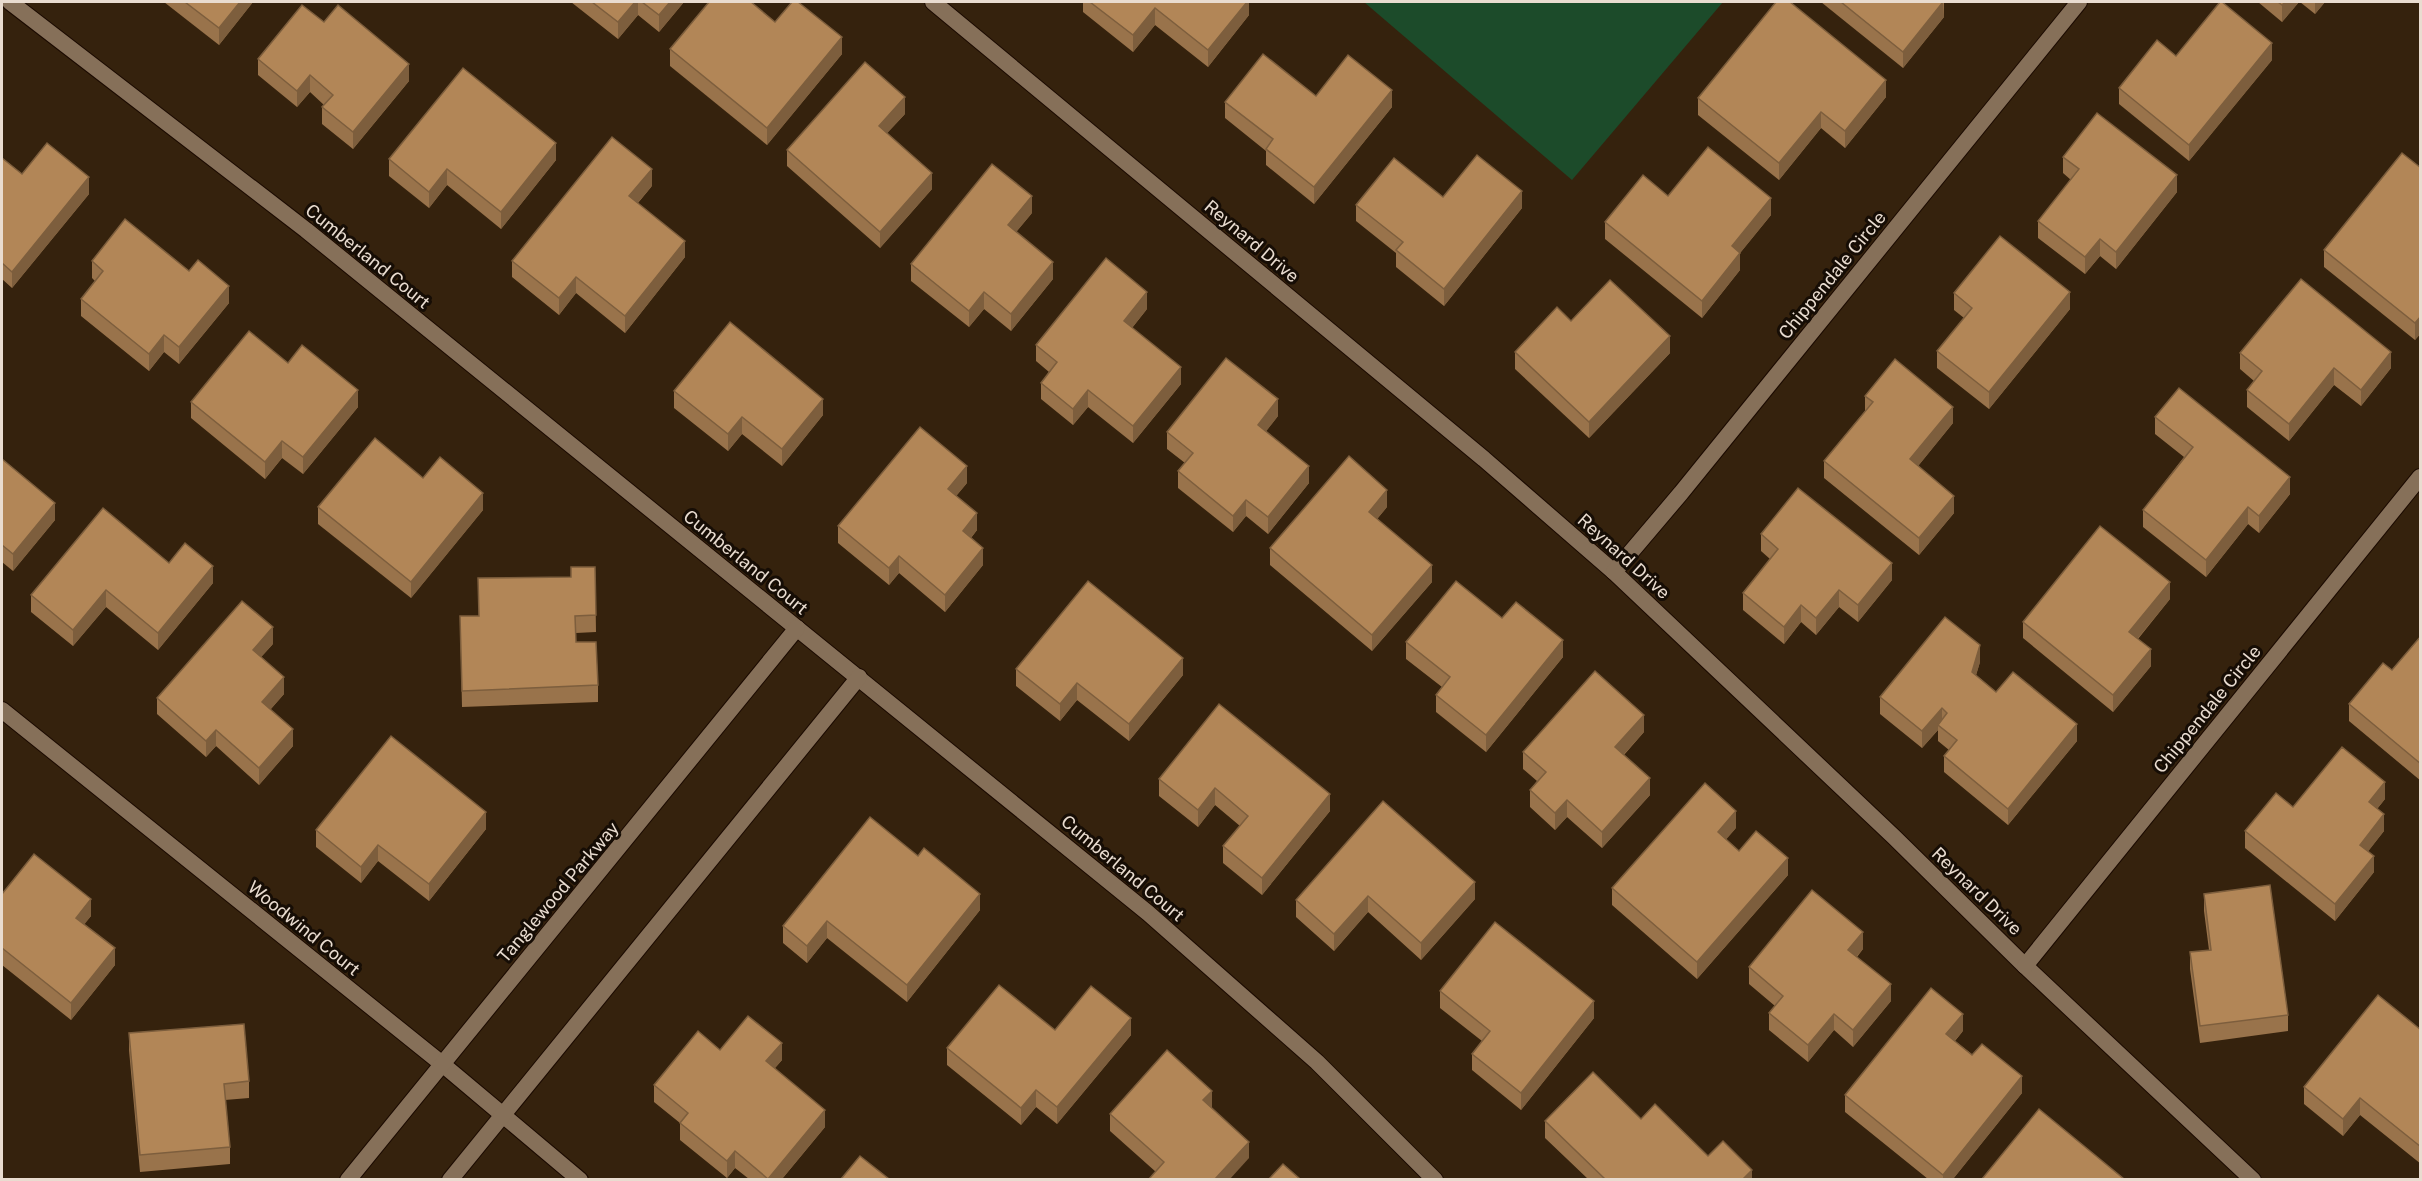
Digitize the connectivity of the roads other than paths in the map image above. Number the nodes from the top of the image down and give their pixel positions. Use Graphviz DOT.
graph roads {
  1 [pos="10,2"];
  2 [pos="933,2"];
  3 [pos="2079,2"];
  4 [pos="2421,477"];
  5 [pos="1614,572"];
  6 [pos="797,628"];
  7 [pos="859,677"];
  8 [pos="2,710"];
  9 [pos="2025,966"];
  10 [pos="441,1063"];
  11 [pos="502,1116"];
  12 [pos="348,1179"];
  13 [pos="450,1179"];
  14 [pos="580,1179"];
  15 [pos="1435,1179"];
  16 [pos="2253,1179"];
  1 -- 6 [label="street, Cumberland Court"];
  2 -- 5 [label="street, Reynard Drive"];
  3 -- 5 [label="street, Chippendale Circle"];
  4 -- 9 [label="street, Chippendale Circle"];
  5 -- 9 [label="street, Reynard Drive"];
  6 -- 7 [label="street, Cumberland Court"];
  6 -- 10 [label="street, Tanglewood Parkway"];
  7 -- 11 [label="street"];
  7 -- 15 [label="street, Cumberland Court"];
  8 -- 10 [label="street, Woodwind Court"];
  9 -- 16 [label="street, Reynard Drive"];
  10 -- 11 [label="street, Woodwind Court"];
  10 -- 12 [label="street, Tanglewood Parkway"];
  11 -- 13 [label="street"];
  11 -- 14 [label="street, Woodwind Court"];
}
